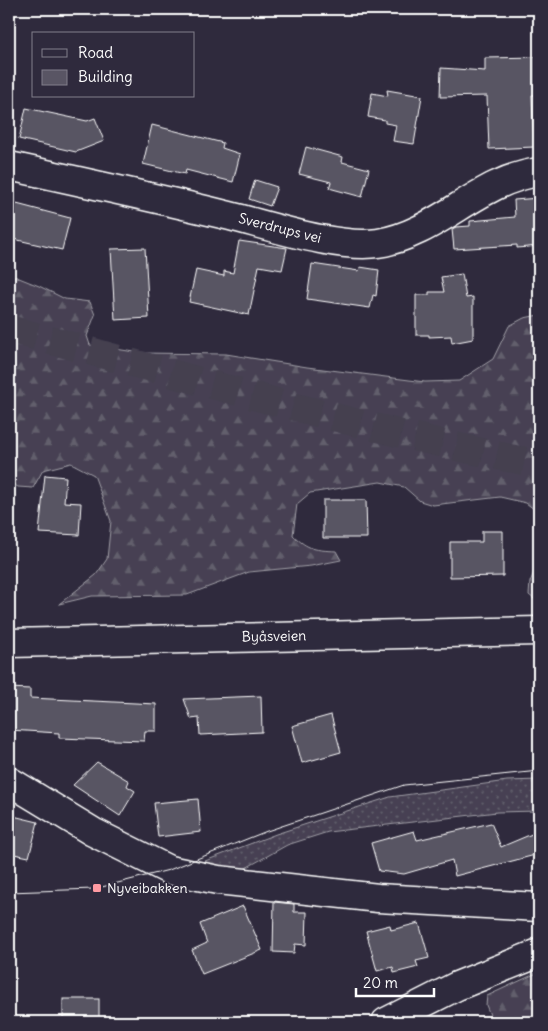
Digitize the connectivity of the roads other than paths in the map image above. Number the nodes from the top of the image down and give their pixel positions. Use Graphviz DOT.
graph roads {
  1 [pos="9,166"];
  2 [pos="539,172"];
  3 [pos="539,631"];
  4 [pos="9,644"];
  5 [pos="9,781"];
  6 [pos="539,907"];
  7 [pos="539,952"];
  8 [pos="386,1022"];
  1 -- 2 [label="street, Sverdrups vei"];
  3 -- 4 [label="street, Byåsveien"];
  5 -- 6 [label="street"];
  7 -- 8 [label="street"];
}
